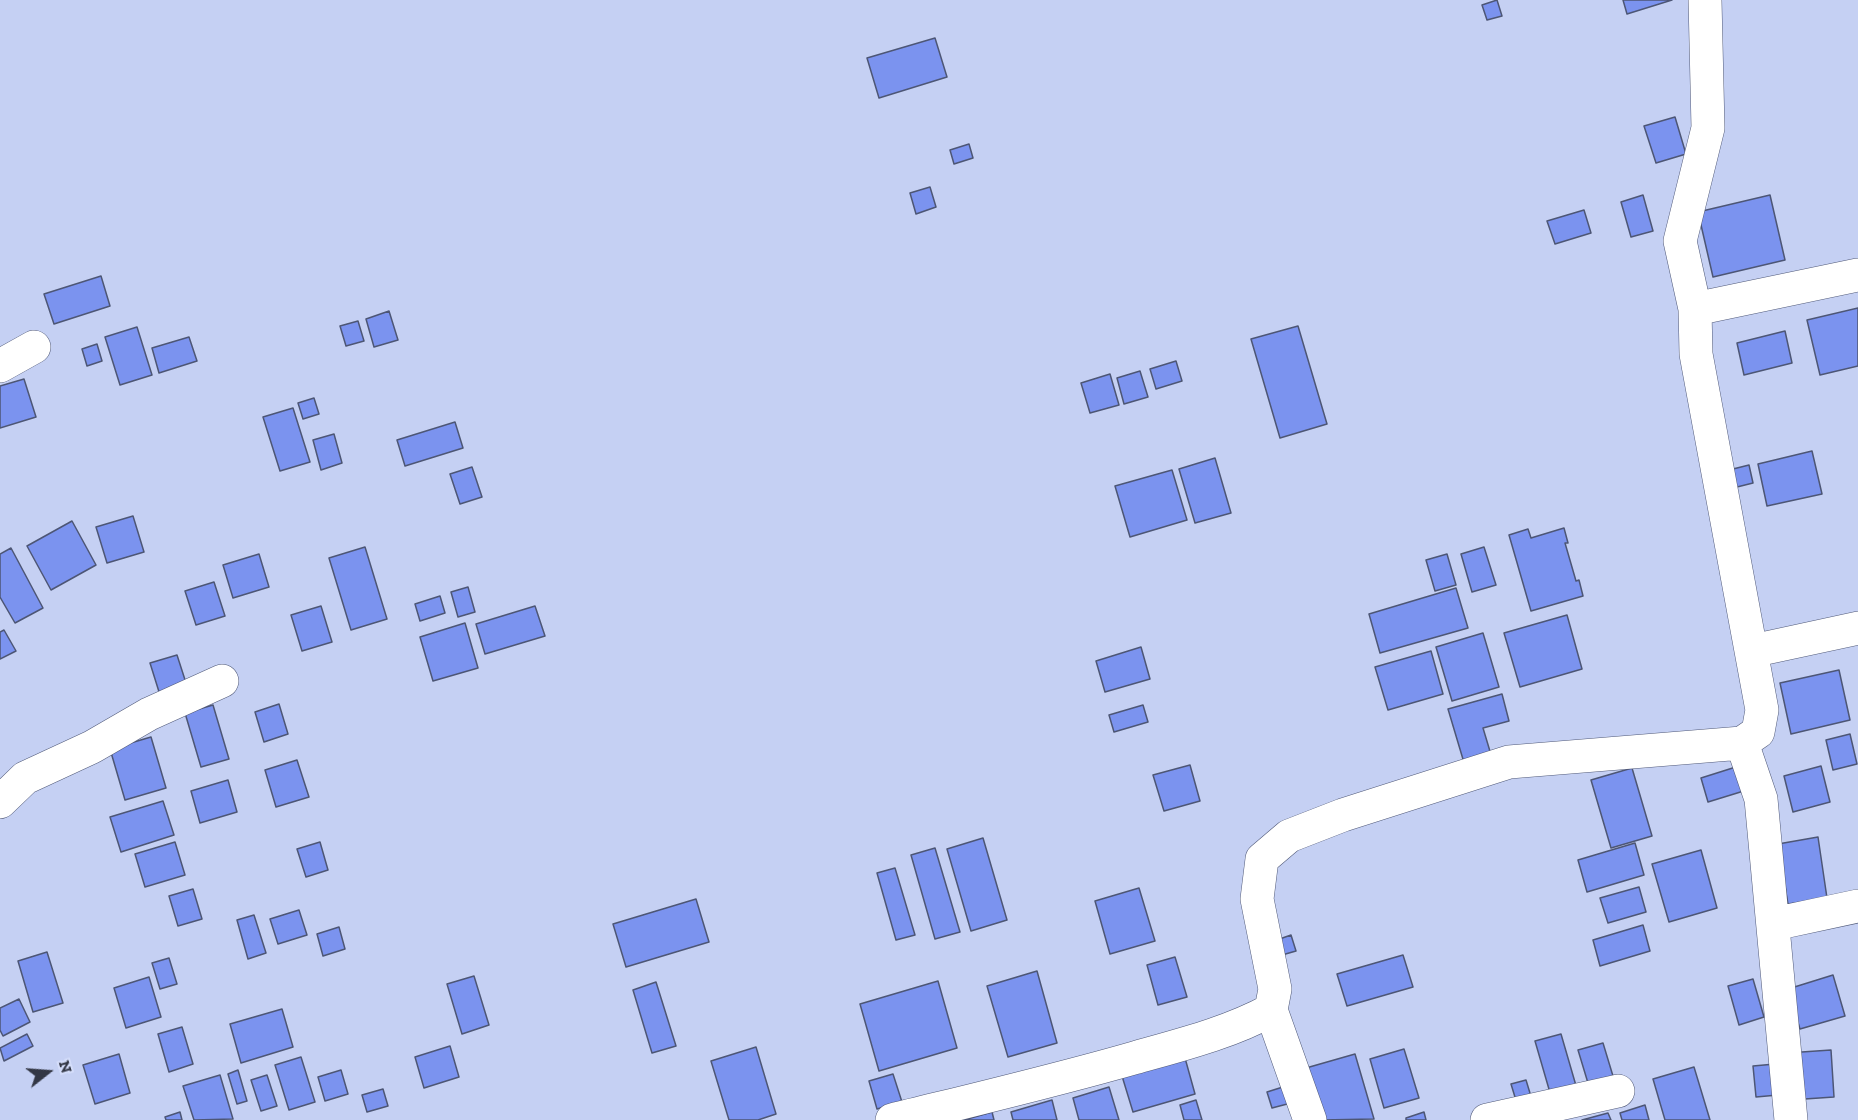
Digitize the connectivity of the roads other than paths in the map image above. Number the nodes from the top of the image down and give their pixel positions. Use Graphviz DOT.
graph roads {
  1 [pos="1705,0"];
  2 [pos="1858,275"];
  3 [pos="1695,309"];
  4 [pos="34,347"];
  5 [pos="0,366"];
  6 [pos="1858,628"];
  7 [pos="1752,651"];
  8 [pos="222,681"];
  9 [pos="1742,743"];
  10 [pos="0,802"];
  11 [pos="1858,906"];
  12 [pos="1774,924"];
  13 [pos="1271,1010"];
  14 [pos="1618,1091"];
  15 [pos="891,1120"];
  16 [pos="1311,1120"];
  17 [pos="1487,1120"];
  18 [pos="1791,1120"];
  1 -- 3 [label="street"];
  2 -- 3 [label="street"];
  3 -- 7 [label="street"];
  4 -- 5 [label="street"];
  6 -- 7 [label="street"];
  7 -- 9 [label="street"];
  8 -- 10 [label="street"];
  9 -- 12 [label="street"];
  9 -- 13 [label="street"];
  11 -- 12 [label="street"];
  12 -- 18 [label="street"];
  13 -- 15 [label="street"];
  13 -- 16 [label="street"];
  14 -- 17 [label="street"];
}
